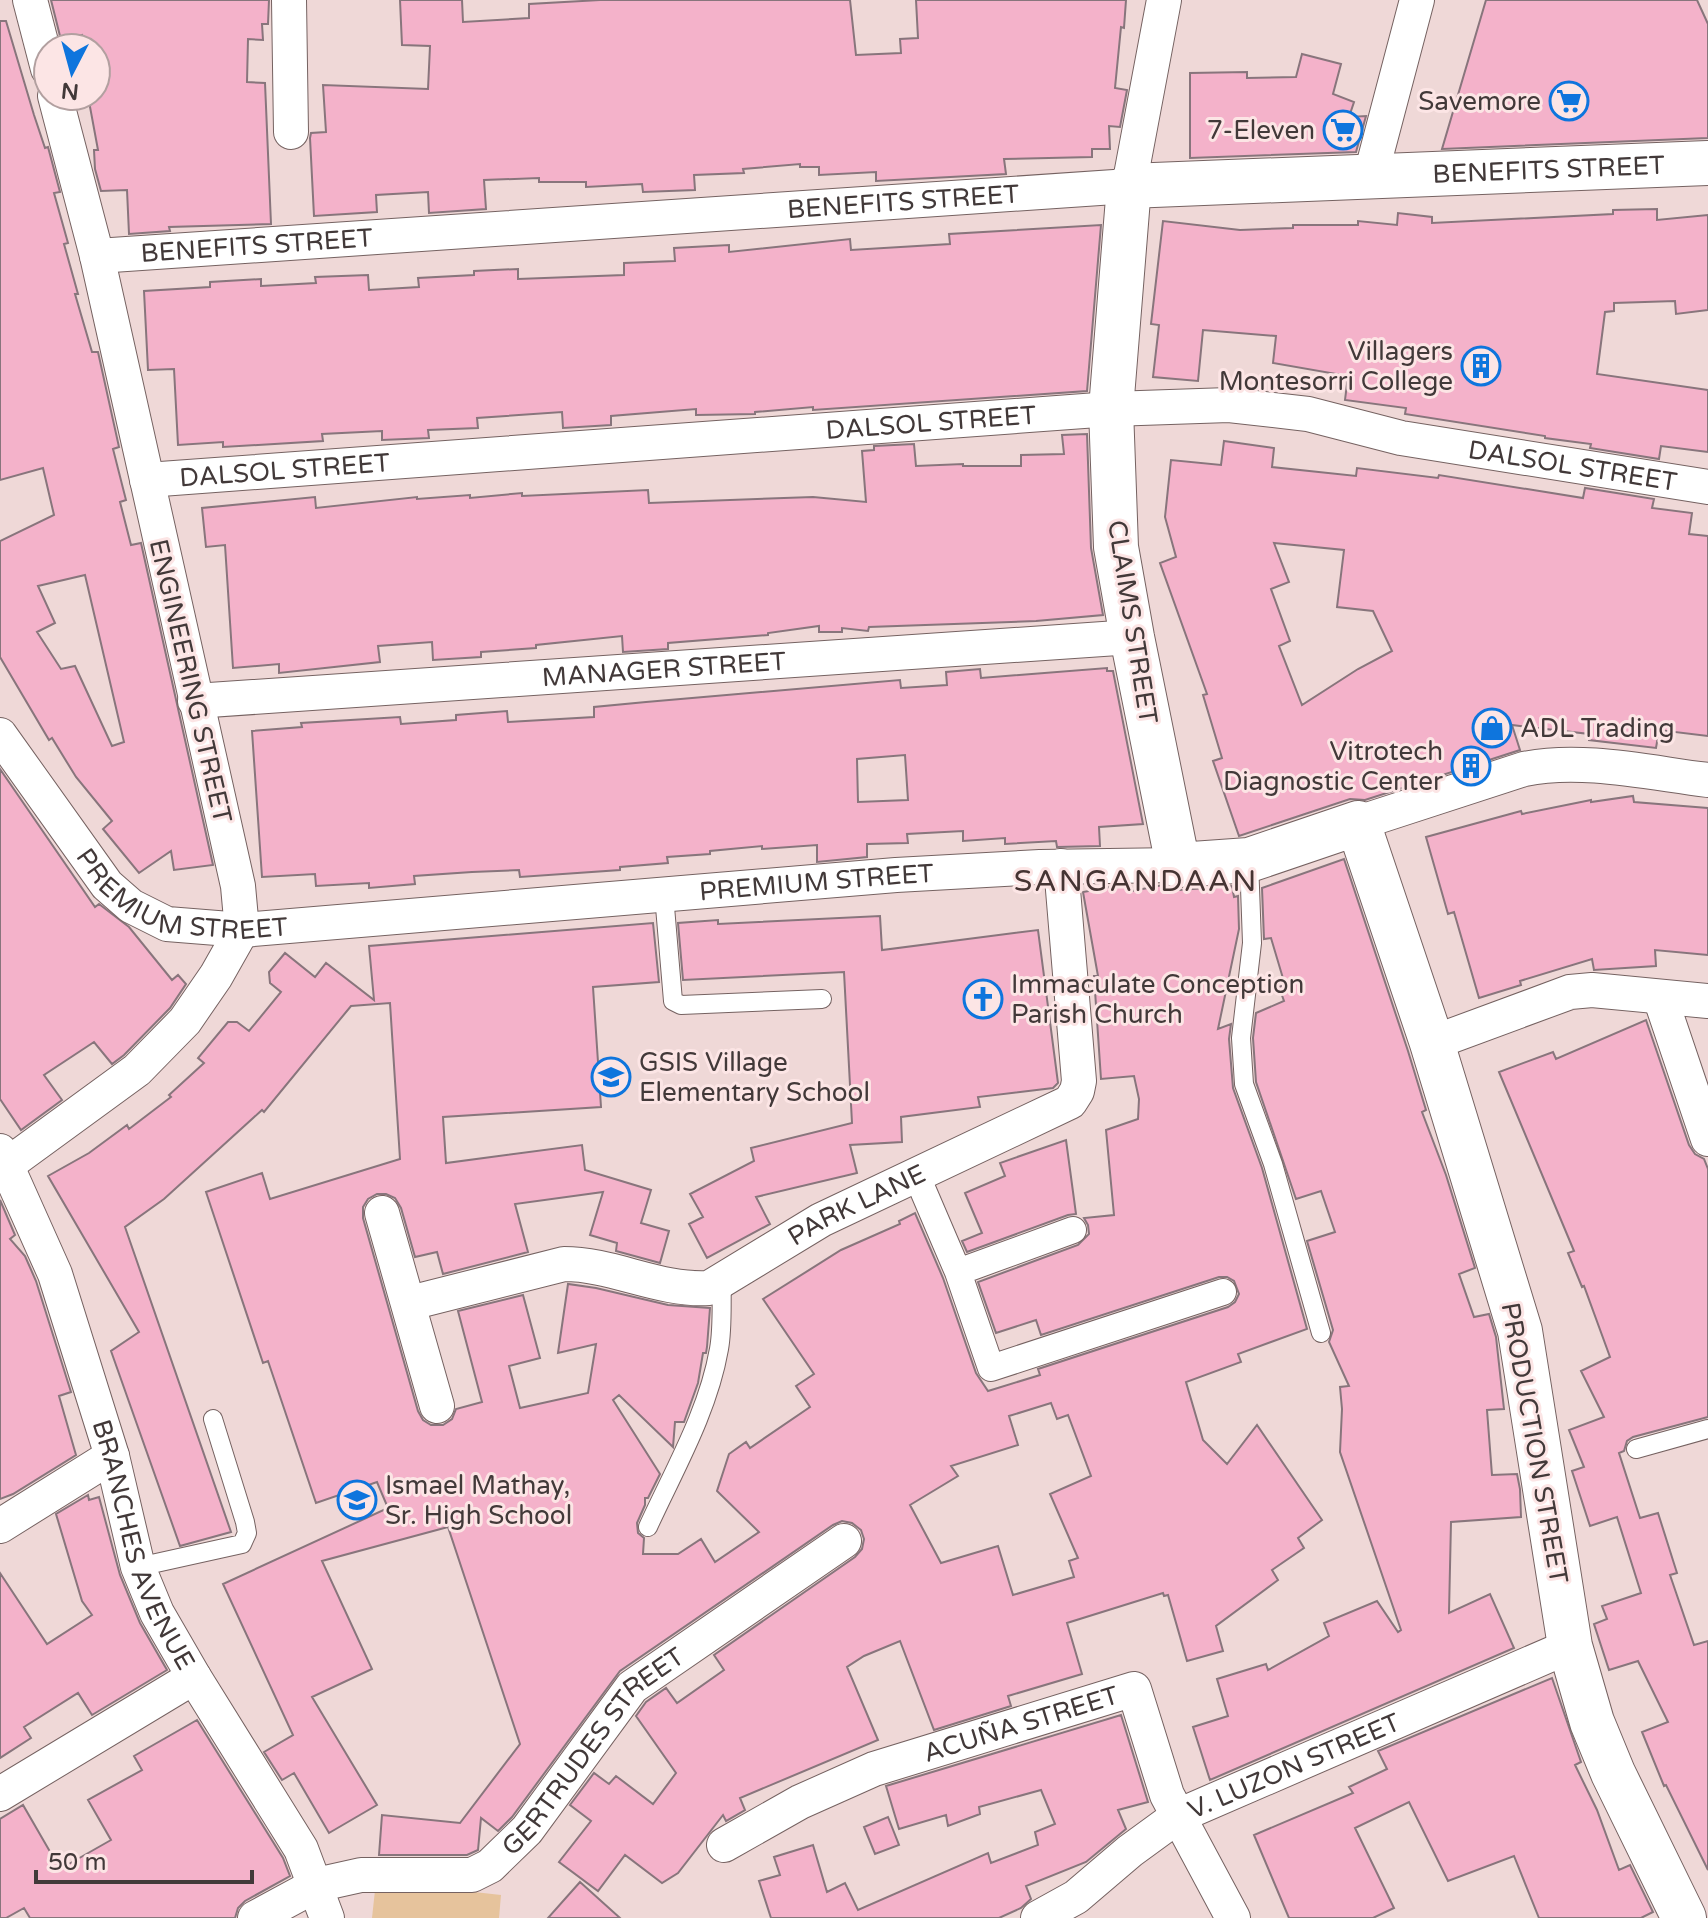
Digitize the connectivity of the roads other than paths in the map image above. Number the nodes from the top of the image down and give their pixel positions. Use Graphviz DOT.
graph roads {
  1 [pos="30,0"];
  2 [pos="289,0"];
  3 [pos="1164,0"];
  4 [pos="1417,0"];
  5 [pos="38,32"];
  6 [pos="59,112"];
  7 [pos="291,132"];
  8 [pos="1708,163"];
  9 [pos="1370,178"];
  10 [pos="1129,186"];
  11 [pos="97,256"];
  12 [pos="1111,409"];
  13 [pos="147,480"];
  14 [pos="1708,487"];
  15 [pos="1132,637"];
  16 [pos="195,701"];
  17 [pos="0,735"];
  18 [pos="1708,780"];
  19 [pos="1358,823"];
  20 [pos="1249,860"];
  21 [pos="1178,865"];
  22 [pos="1061,866"];
  23 [pos="664,895"];
  24 [pos="242,930"];
  25 [pos="1660,997"];
  26 [pos="822,999"];
  27 [pos="1708,1001"];
  28 [pos="1432,1043"];
  29 [pos="1708,1139"];
  30 [pos="2,1161"];
  31 [pos="916,1174"];
  32 [pos="382,1213"];
  33 [pos="1073,1230"];
  34 [pos="958,1272"];
  35 [pos="722,1281"];
  36 [pos="1223,1292"];
  37 [pos="410,1303"];
  38 [pos="1321,1333"];
  39 [pos="437,1406"];
  40 [pos="213,1419"];
  41 [pos="1708,1429"];
  42 [pos="1636,1449"];
  43 [pos="112,1456"];
  44 [pos="0,1526"];
  45 [pos="648,1527"];
  46 [pos="844,1541"];
  47 [pos="138,1567"];
  48 [pos="1570,1646"];
  49 [pos="194,1677"];
  50 [pos="0,1794"];
  51 [pos="1178,1816"];
  52 [pos="724,1845"];
  53 [pos="316,1885"];
  54 [pos="255,1918"];
  55 [pos="327,1918"];
  56 [pos="1038,1918"];
  57 [pos="1233,1918"];
  58 [pos="1684,1918"];
  1 -- 5 [label="street"];
  2 -- 7 [label="street"];
  3 -- 10 [label="street"];
  4 -- 9 [label="street"];
  6 -- 11 [label="street, ENGINEERING STREET"];
  8 -- 9 [label="street, BENEFITS STREET"];
  9 -- 10 [label="street, BENEFITS STREET"];
  10 -- 11 [label="street, BENEFITS STREET"];
  10 -- 12 [label="street, CLAIMS STREET"];
  11 -- 13 [label="street, ENGINEERING STREET"];
  12 -- 13 [label="street, DALSOL STREET"];
  12 -- 14 [label="street, DALSOL STREET"];
  12 -- 15 [label="street, CLAIMS STREET"];
  13 -- 16 [label="street, ENGINEERING STREET"];
  15 -- 16 [label="street, MANAGER STREET"];
  15 -- 21 [label="street, CLAIMS STREET"];
  16 -- 24 [label="street, ENGINEERING STREET"];
  17 -- 24 [label="street, PREMIUM STREET"];
  18 -- 19 [label="street, PREMIUM STREET"];
  19 -- 20 [label="street, PREMIUM STREET"];
  19 -- 28 [label="street, PRODUCTION STREET"];
  20 -- 21 [label="street, PREMIUM STREET"];
  20 -- 38 [label="lane"];
  21 -- 22 [label="street, PREMIUM STREET"];
  22 -- 23 [label="street, PREMIUM STREET"];
  22 -- 31 [label="street, PARK LANE"];
  23 -- 24 [label="street, PREMIUM STREET"];
  23 -- 26 [label="lane"];
  24 -- 30 [label="street"];
  25 -- 27 [label="street"];
  25 -- 28 [label="street"];
  25 -- 29 [label="street"];
  28 -- 48 [label="street, PRODUCTION STREET"];
  30 -- 43 [label="street, BRANCHES AVENUE"];
  31 -- 34 [label="street"];
  31 -- 35 [label="street, PARK LANE"];
  32 -- 37 [label="street"];
  33 -- 34 [label="street"];
  34 -- 36 [label="street"];
  35 -- 37 [label="street, PARK LANE"];
  35 -- 45 [label="lane"];
  37 -- 39 [label="street"];
  40 -- 47 [label="lane"];
  41 -- 42 [label="lane"];
  43 -- 44 [label="street"];
  43 -- 47 [label="street, BRANCHES AVENUE"];
  46 -- 53 [label="street, GERTRUDES STREET"];
  47 -- 49 [label="street, BRANCHES AVENUE"];
  48 -- 51 [label="street, V. LUZON STREET"];
  48 -- 58 [label="street, PRODUCTION STREET"];
  49 -- 50 [label="street"];
  49 -- 53 [label="street, BRANCHES AVENUE"];
  51 -- 52 [label="street, ACUÑA STREET"];
  51 -- 56 [label="street, V. LUZON STREET"];
  51 -- 57 [label="street, ACUÑA STREET"];
  53 -- 54 [label="street, GERTRUDES STREET"];
  53 -- 55 [label="street, BRANCHES AVENUE"];
}
